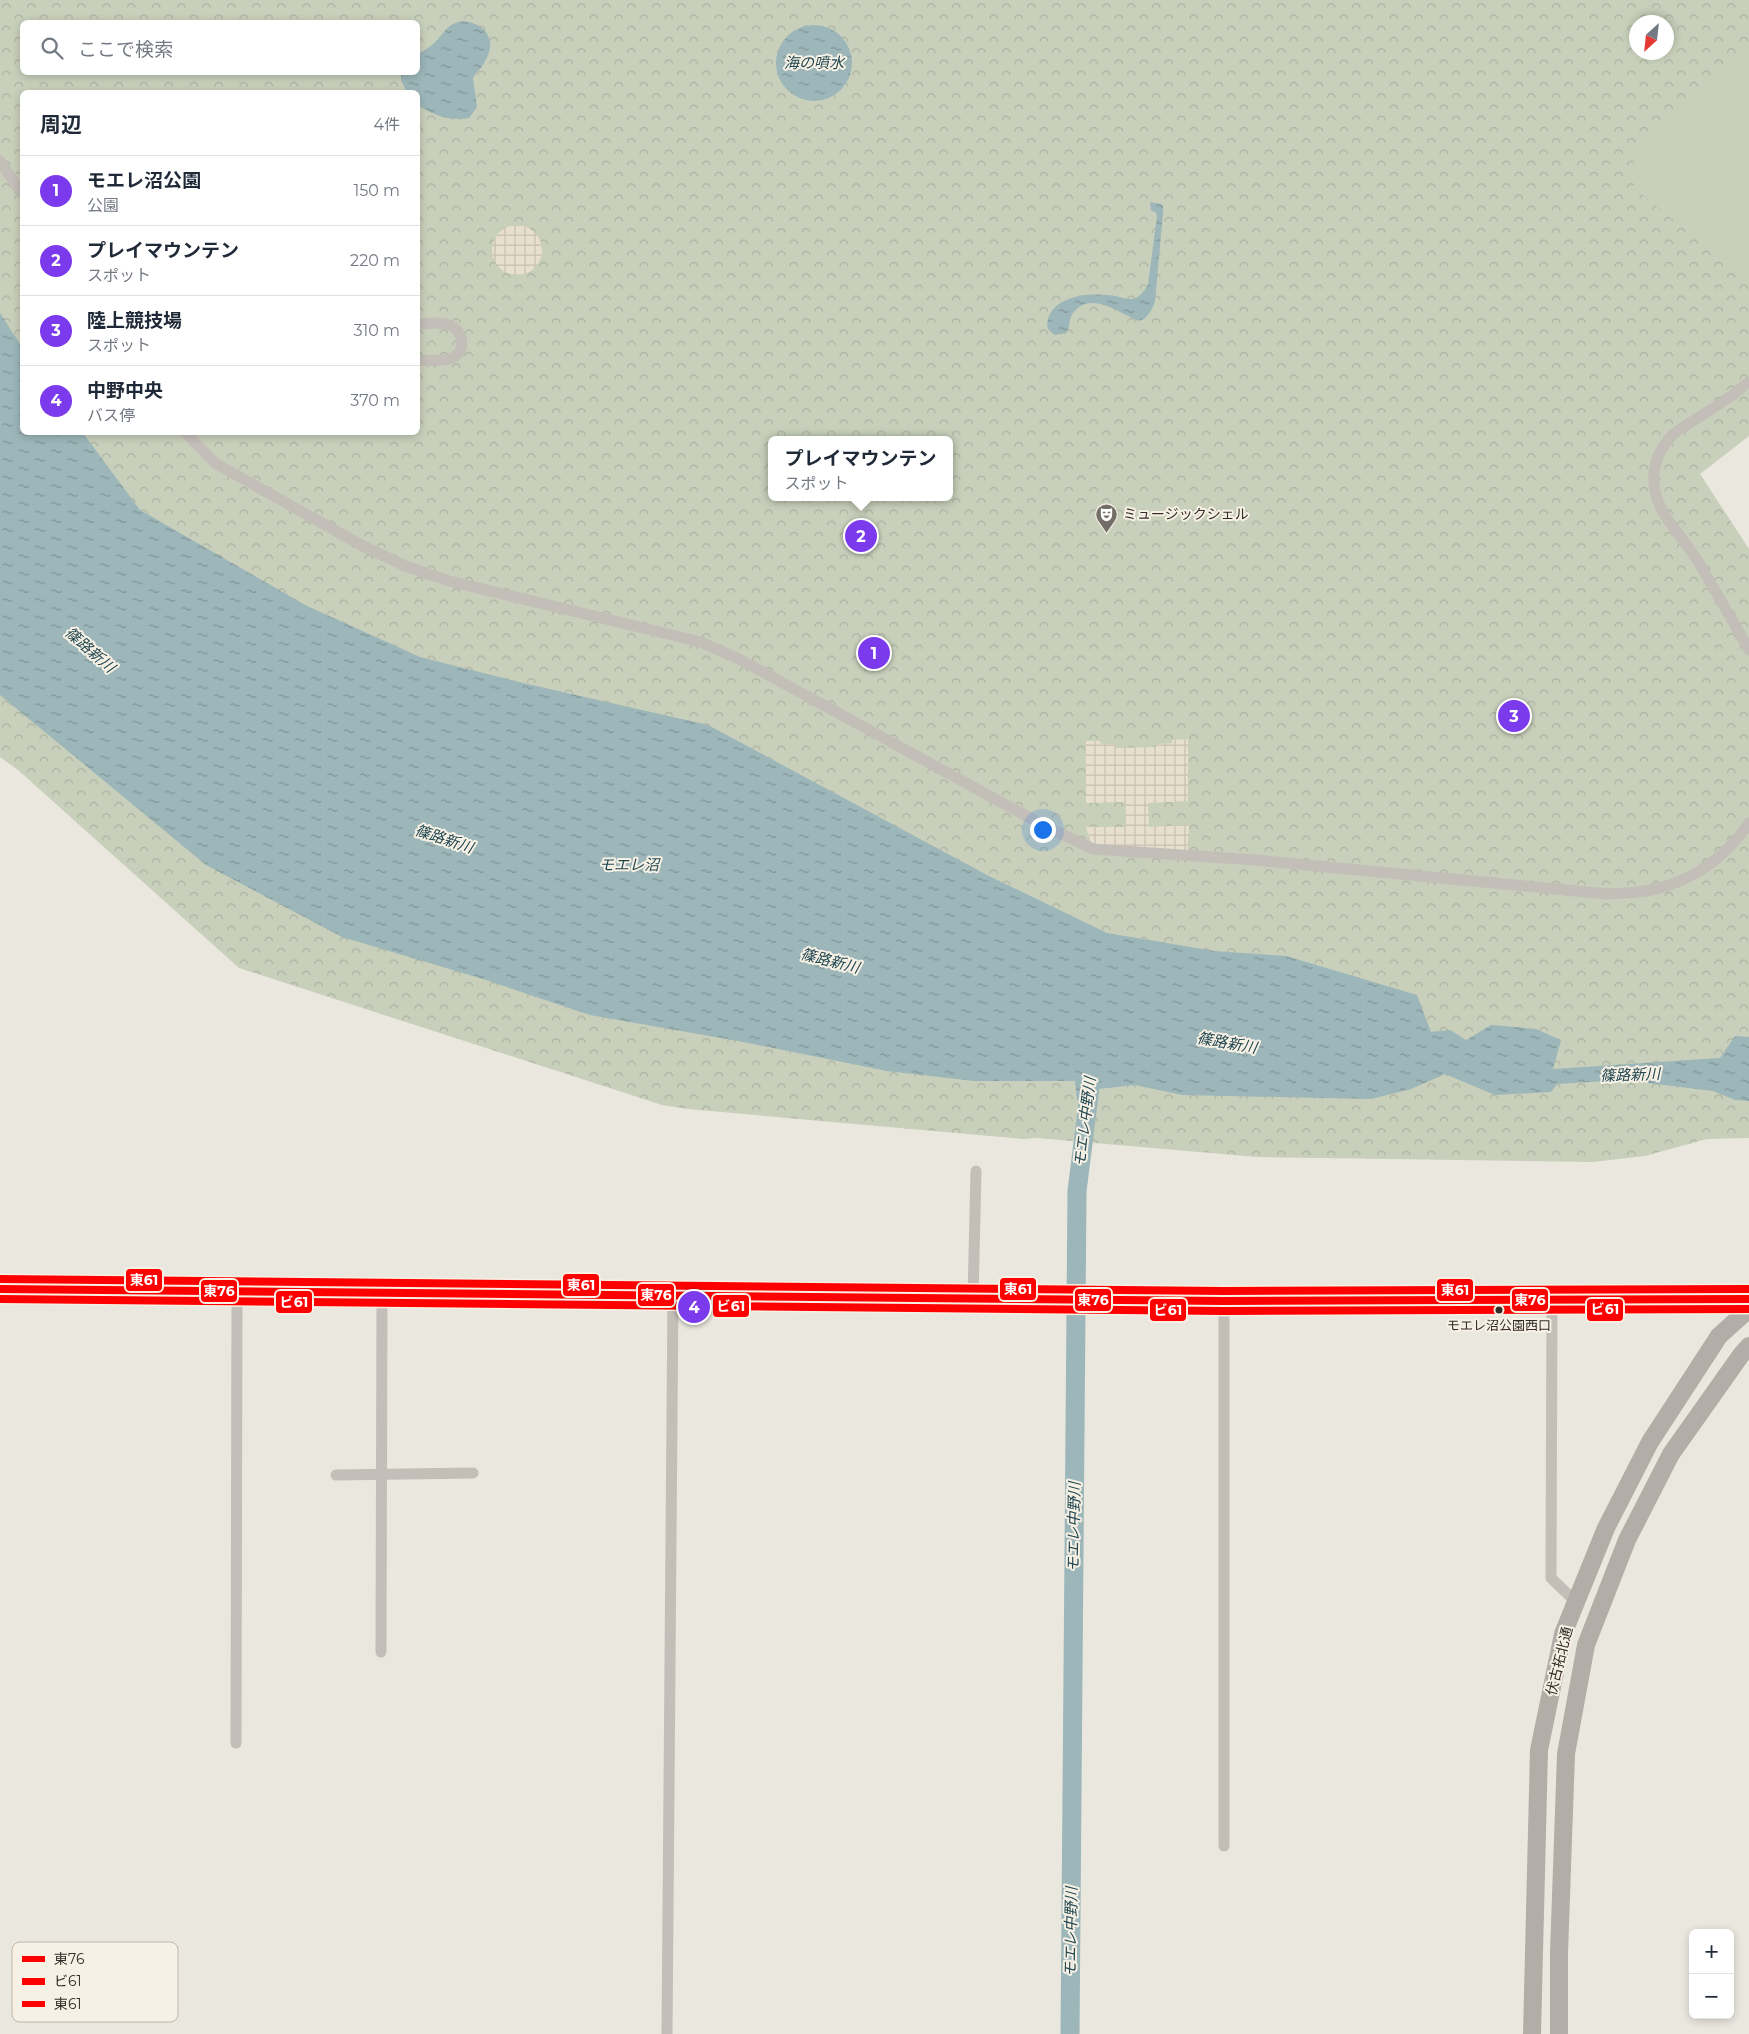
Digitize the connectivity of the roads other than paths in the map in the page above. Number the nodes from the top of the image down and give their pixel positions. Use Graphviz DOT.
graph roads {
  1 [pos="0,161"];
  2 [pos="20,191"];
  3 [pos="420,324"];
  4 [pos="420,360"];
  5 [pos="1749,382"];
  6 [pos="188,435"];
  7 [pos="1749,650"];
  8 [pos="1749,823"];
  9 [pos="976,1171"];
  10 [pos="0,1289"];
  11 [pos="237,1291"];
  12 [pos="382,1292"];
  13 [pos="673,1294"];
  14 [pos="973,1298"];
  15 [pos="1552,1298"];
  16 [pos="1749,1299"];
  17 [pos="1224,1300"];
  18 [pos="1749,1309"];
  19 [pos="1749,1346"];
  20 [pos="473,1473"];
  21 [pos="382,1475"];
  22 [pos="336,1476"];
  23 [pos="1576,1602"];
  24 [pos="381,1652"];
  25 [pos="236,1743"];
  26 [pos="1224,1846"];
  27 [pos="667,2034"];
  28 [pos="1532,2034"];
  29 [pos="1559,2034"];
  1 -- 2 [label="street"];
  3 -- 4 [label="street"];
  5 -- 7 [label="street"];
  6 -- 8 [label="street"];
  9 -- 14 [label="street"];
  10 -- 11 [label="street"];
  11 -- 12 [label="street"];
  11 -- 25 [label="street"];
  12 -- 13 [label="street"];
  12 -- 21 [label="street"];
  13 -- 14 [label="street"];
  13 -- 27 [label="street"];
  14 -- 17 [label="street"];
  15 -- 16 [label="street"];
  15 -- 17 [label="street"];
  15 -- 23 [label="street"];
  17 -- 26 [label="street"];
  18 -- 23 [label="main road, 伏古拓北通"];
  19 -- 29 [label="main road, 伏古拓北通"];
  20 -- 21 [label="street"];
  21 -- 22 [label="street"];
  21 -- 24 [label="street"];
  23 -- 28 [label="main road, 伏古拓北通"];
}
